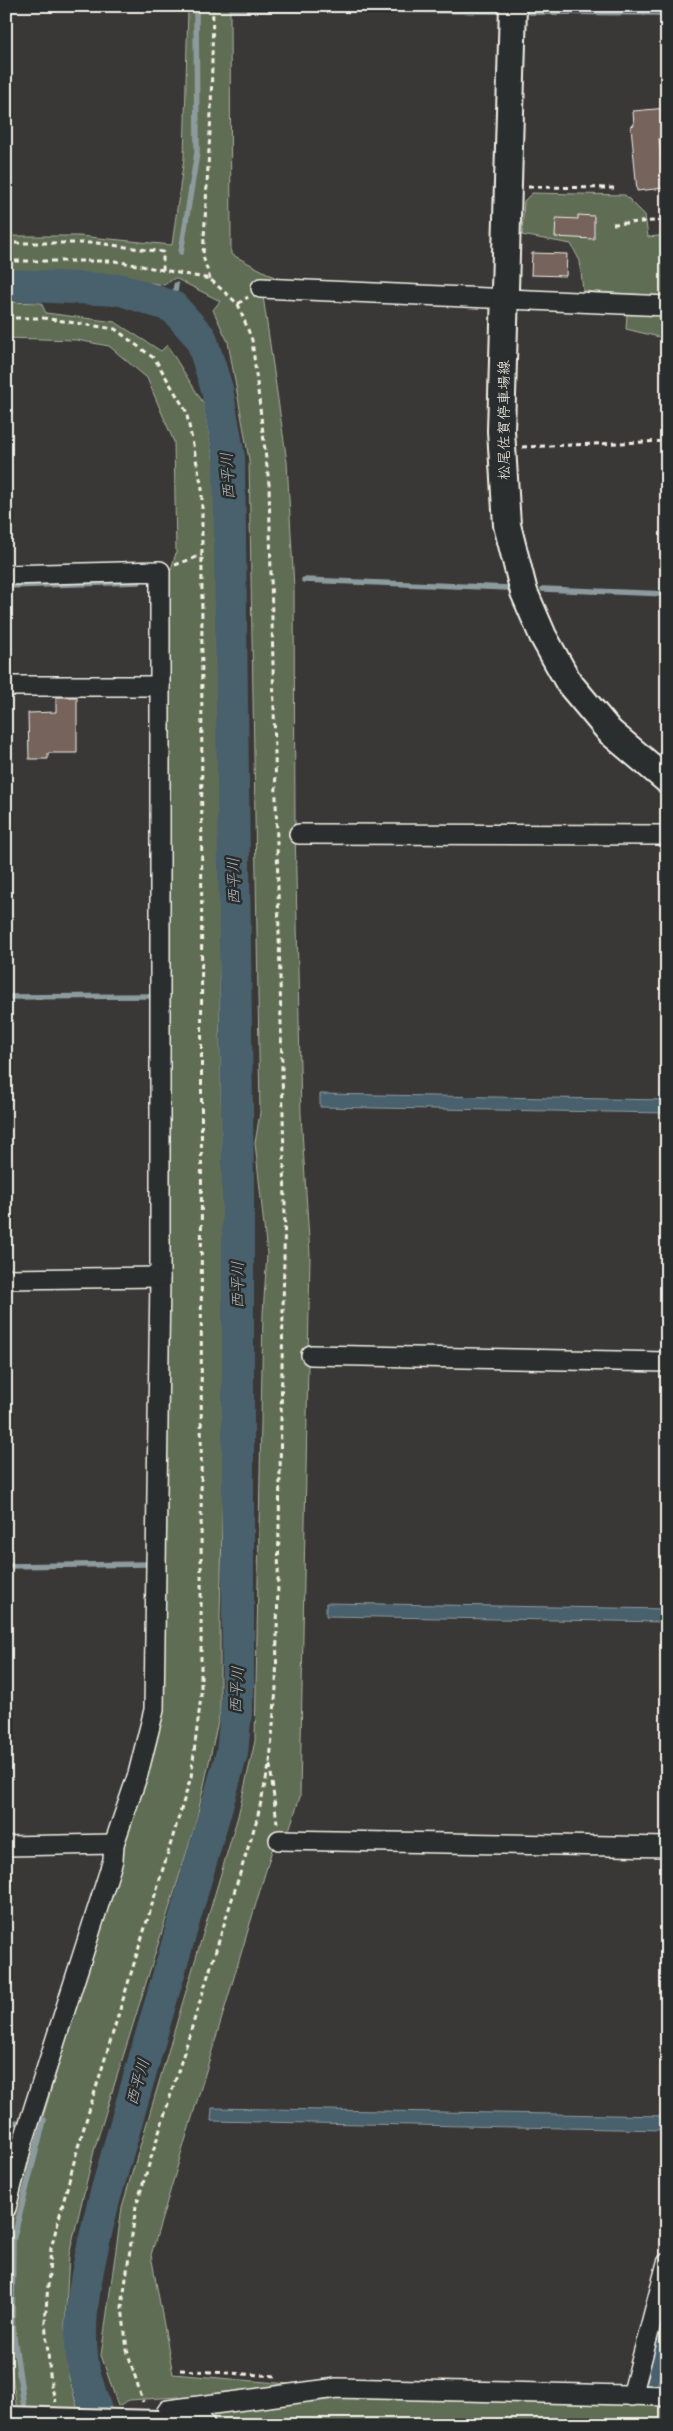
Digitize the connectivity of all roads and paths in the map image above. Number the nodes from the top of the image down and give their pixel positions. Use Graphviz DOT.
graph roads {
  1 [pos="213,6"];
  2 [pos="513,6"];
  3 [pos="508,186"];
  4 [pos="614,188"];
  5 [pos="667,220"];
  6 [pos="613,224"];
  7 [pos="6,243"];
  8 [pos="6,261"];
  9 [pos="163,270"];
  10 [pos="210,279"];
  11 [pos="261,288"];
  12 [pos="506,298"];
  13 [pos="667,306"];
  14 [pos="667,442"];
  15 [pos="502,448"];
  16 [pos="202,555"];
  17 [pos="160,571"];
  18 [pos="6,576"];
  19 [pos="6,686"];
  20 [pos="160,686"];
  21 [pos="667,780"];
  22 [pos="299,834"];
  23 [pos="667,835"];
  24 [pos="160,1277"];
  25 [pos="6,1279"];
  26 [pos="311,1355"];
  27 [pos="667,1362"];
  28 [pos="270,1762"];
  29 [pos="279,1840"];
  30 [pos="114,1844"];
  31 [pos="6,1846"];
  32 [pos="667,1847"];
  33 [pos="6,2208"];
  34 [pos="667,2263"];
  35 [pos="180,2370"];
  36 [pos="283,2377"];
  37 [pos="632,2396"];
  38 [pos="667,2396"];
  39 [pos="6,2420"];
  40 [pos="158,2424"];
  41 [pos="201,2425"];
  1 -- 10 [label="path"];
  2 -- 3 [label="main road, 松尾佐賀停車場線"];
  3 -- 4 [label="path"];
  3 -- 12 [label="main road, 松尾佐賀停車場線"];
  5 -- 6 [label="path"];
  7 -- 9 [label="path"];
  8 -- 9 [label="path"];
  9 -- 10 [label="path"];
  10 -- 28 [label="path"];
  11 -- 12 [label="street"];
  12 -- 13 [label="street"];
  12 -- 15 [label="main road, 松尾佐賀停車場線"];
  14 -- 15 [label="path"];
  15 -- 21 [label="main road, 松尾佐賀停車場線"];
  16 -- 17 [label="path"];
  17 -- 18 [label="street"];
  17 -- 20 [label="street"];
  19 -- 20 [label="street"];
  20 -- 24 [label="street"];
  22 -- 23 [label="street"];
  24 -- 25 [label="street"];
  24 -- 30 [label="street"];
  26 -- 27 [label="street"];
  28 -- 29 [label="path"];
  28 -- 40 [label="path"];
  29 -- 32 [label="street"];
  30 -- 31 [label="street"];
  30 -- 33 [label="street"];
  34 -- 37 [label="street"];
  35 -- 36 [label="path"];
  37 -- 38 [label="street"];
  37 -- 40 [label="street"];
  39 -- 40 [label="main road, bridge"];
  40 -- 41 [label="main road"];
}
